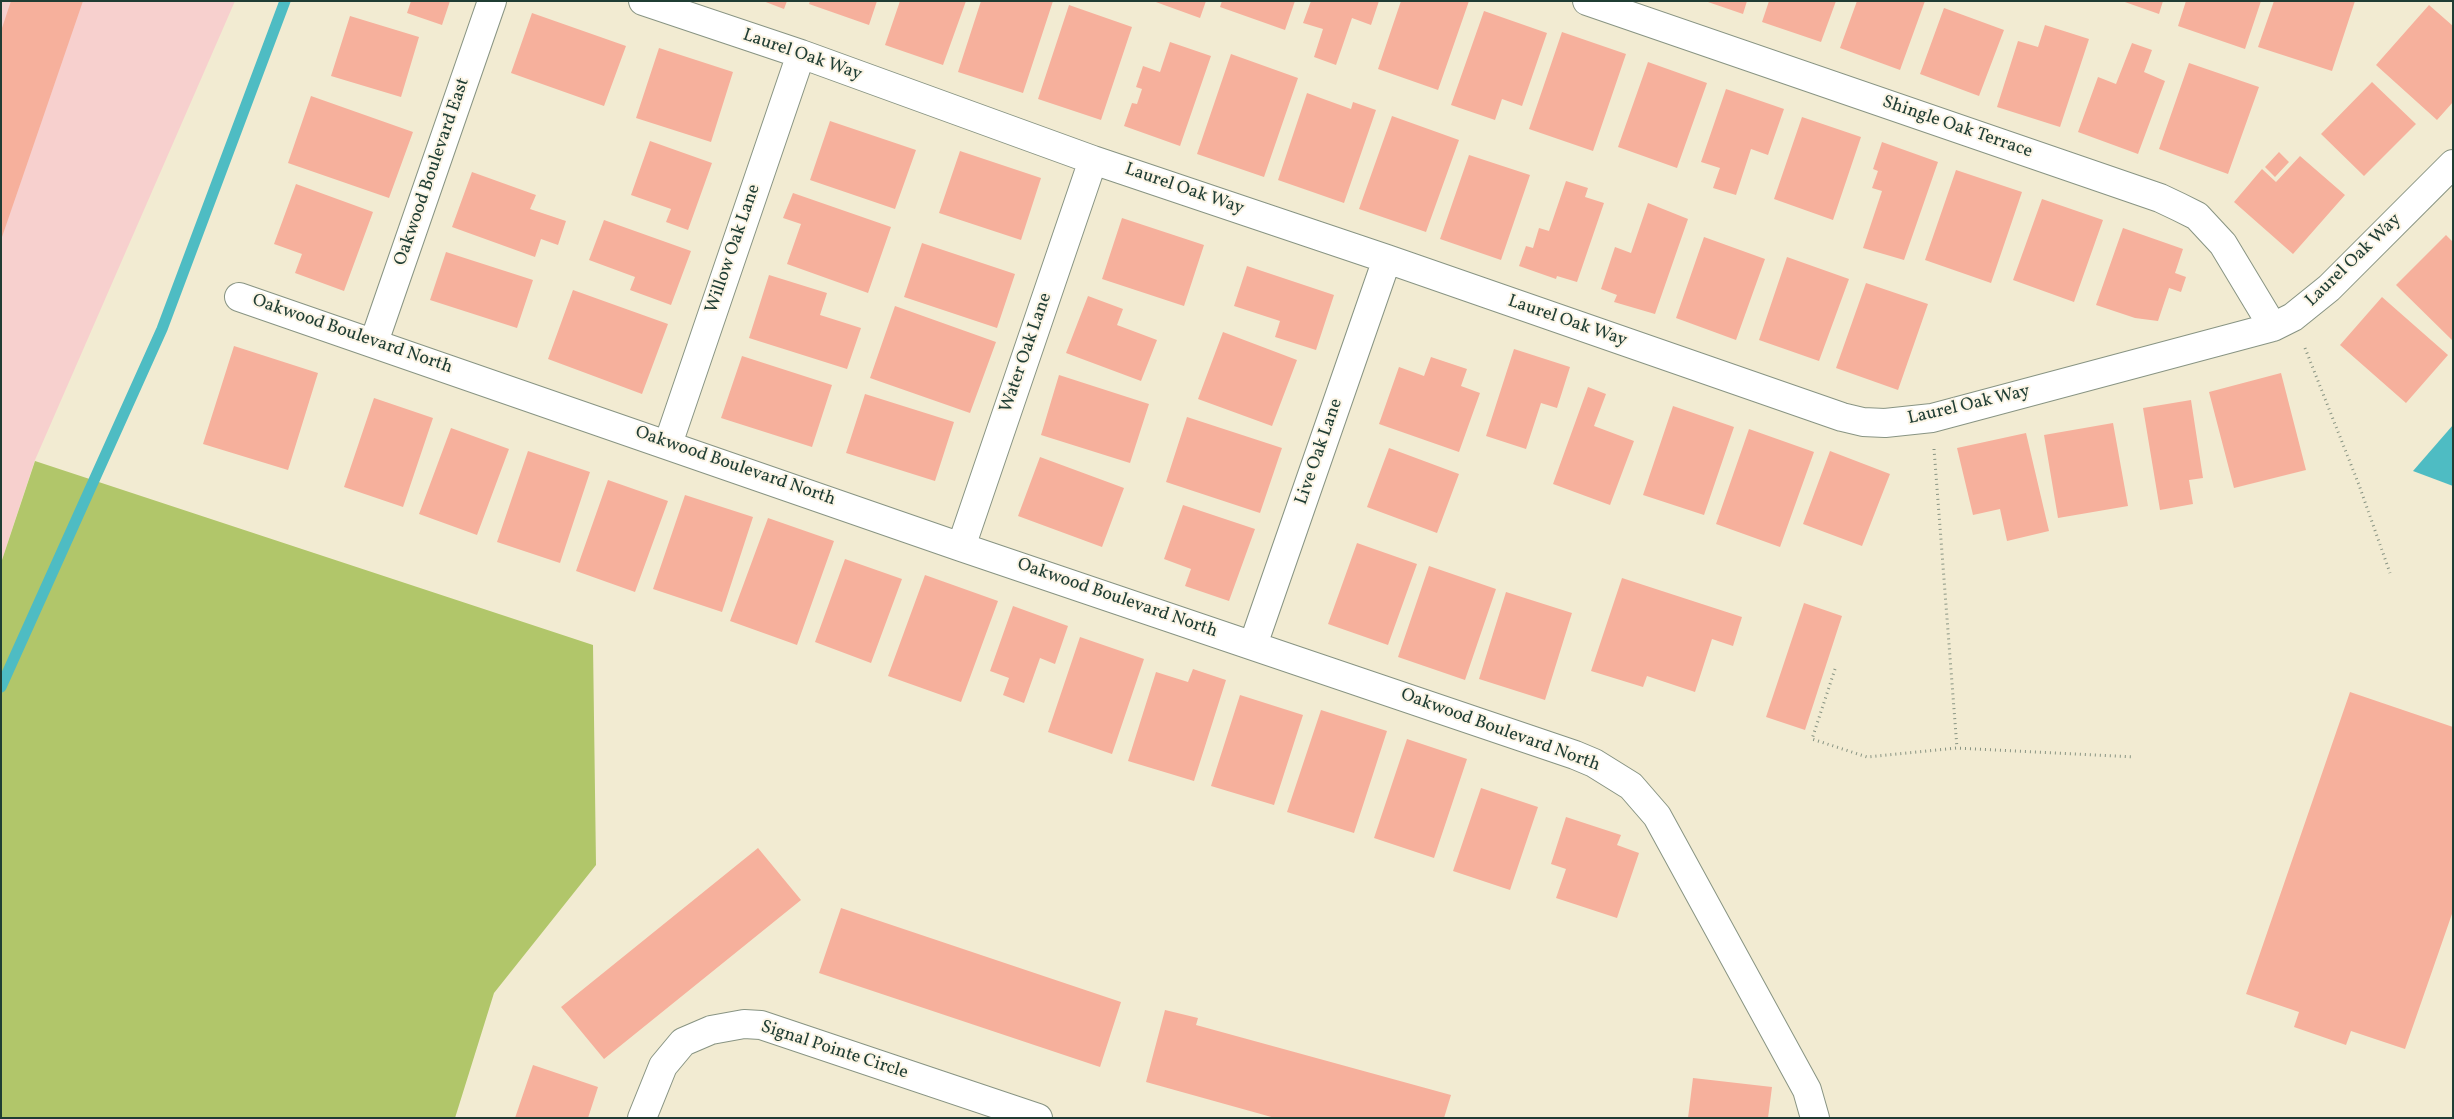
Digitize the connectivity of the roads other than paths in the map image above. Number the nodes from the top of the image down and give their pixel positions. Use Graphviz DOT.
graph roads {
  1 [pos="492,1"];
  2 [pos="643,1"];
  3 [pos="1587,1"];
  4 [pos="801,54"];
  5 [pos="1093,160"];
  6 [pos="2453,164"];
  7 [pos="1387,259"];
  8 [pos="239,297"];
  9 [pos="2283,322"];
  10 [pos="374,342"];
  11 [pos="668,444"];
  12 [pos="961,546"];
  13 [pos="1253,645"];
  14 [pos="642,1118"];
  15 [pos="1038,1118"];
  16 [pos="1815,1118"];
  1 -- 10 [label="street, Oakwood Boulevard East"];
  2 -- 4 [label="street, Laurel Oak Way"];
  3 -- 9 [label="street, Shingle Oak Terrace"];
  4 -- 5 [label="street, Laurel Oak Way"];
  4 -- 11 [label="street, Willow Oak Lane"];
  5 -- 7 [label="street, Laurel Oak Way"];
  5 -- 12 [label="street, Water Oak Lane"];
  6 -- 9 [label="street, Laurel Oak Way"];
  7 -- 9 [label="street, Laurel Oak Way"];
  7 -- 13 [label="street, Live Oak Lane"];
  8 -- 10 [label="street, Oakwood Boulevard North"];
  10 -- 11 [label="street, Oakwood Boulevard North"];
  11 -- 12 [label="street, Oakwood Boulevard North"];
  12 -- 13 [label="street, Oakwood Boulevard North"];
  13 -- 16 [label="street, Oakwood Boulevard North"];
  14 -- 15 [label="street, Signal Pointe Circle"];
}
